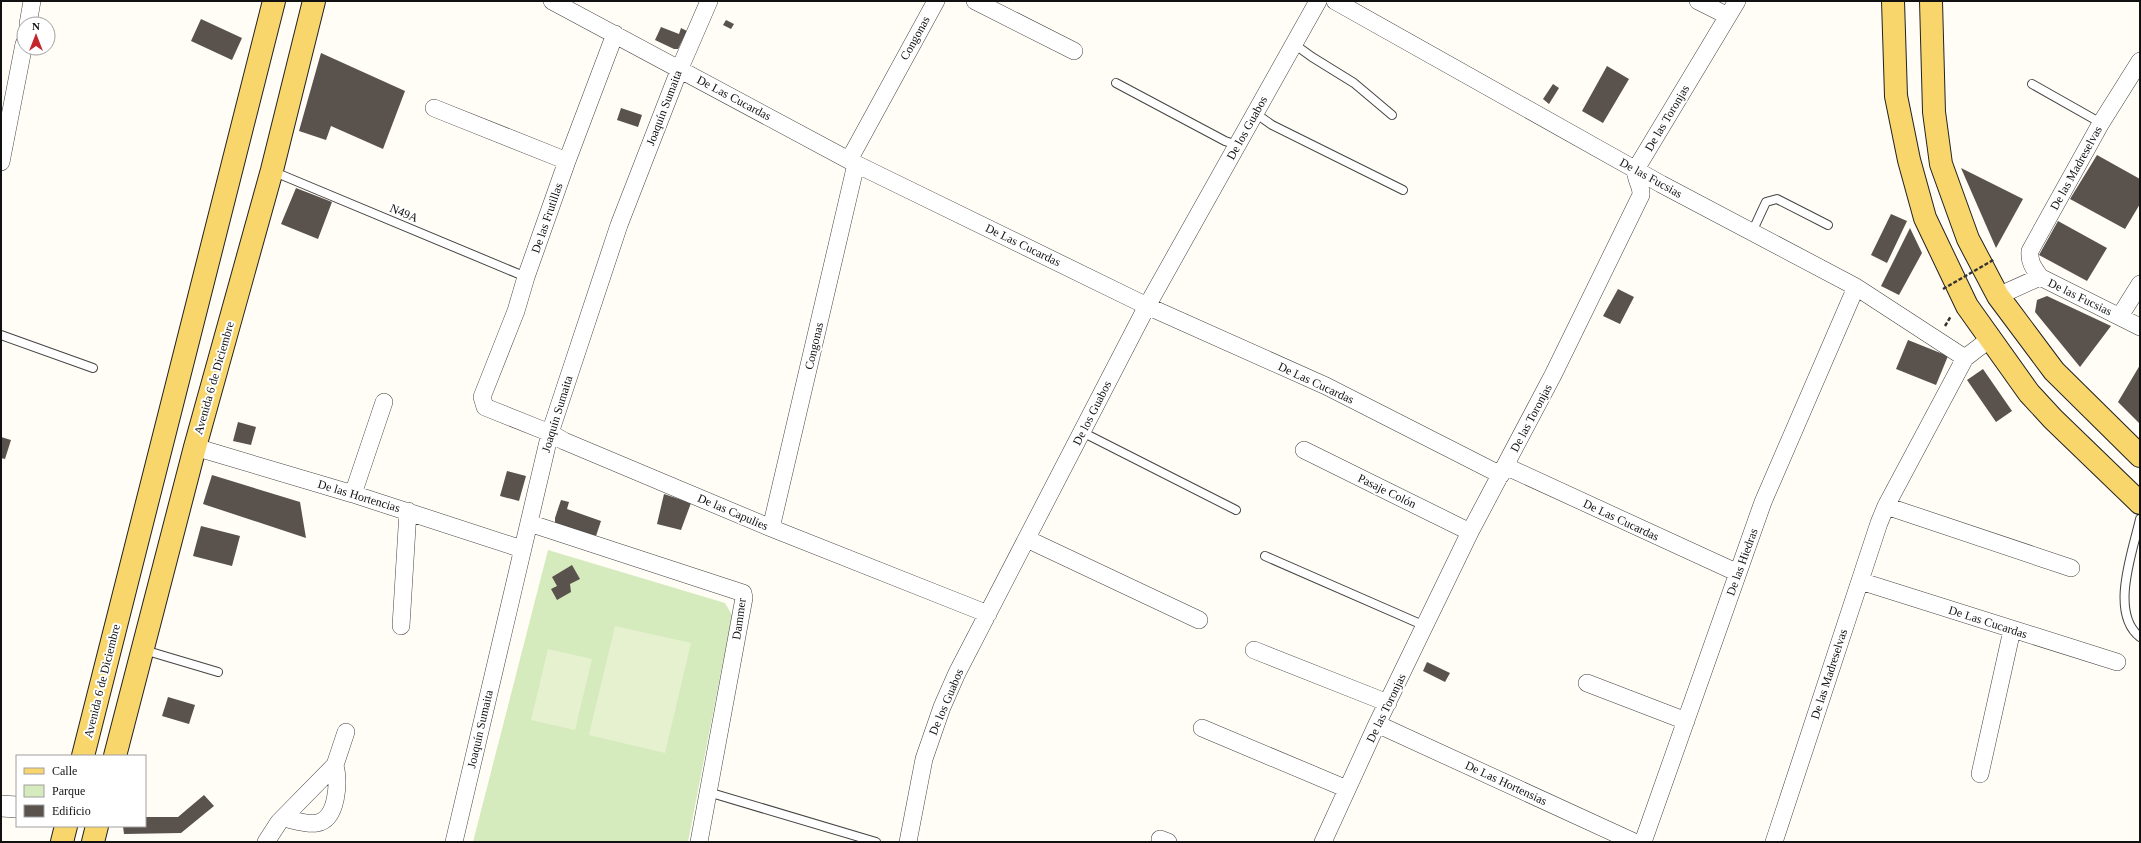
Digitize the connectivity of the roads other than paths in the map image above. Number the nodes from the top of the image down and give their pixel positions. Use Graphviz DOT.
graph roads {
  1 [pos="32,1"];
  2 [pos="274,1"];
  3 [pos="314,1"];
  4 [pos="552,1"];
  5 [pos="709,1"];
  6 [pos="936,1"];
  7 [pos="975,1"];
  8 [pos="1318,1"];
  9 [pos="1335,1"];
  10 [pos="1698,1"];
  11 [pos="1737,1"];
  12 [pos="1893,1"];
  13 [pos="1932,1"];
  14 [pos="29,16"];
  15 [pos="1728,16"];
  16 [pos="616,34"];
  17 [pos="1294,44"];
  18 [pos="1074,51"];
  19 [pos="22,56"];
  20 [pos="2140,61"];
  21 [pos="680,68"];
  22 [pos="1116,83"];
  23 [pos="2032,84"];
  24 [pos="434,108"];
  25 [pos="1255,113"];
  26 [pos="1392,115"];
  27 [pos="2100,123"];
  28 [pos="1237,145"];
  29 [pos="567,161"];
  30 [pos="1,162"];
  31 [pos="853,162"];
  32 [pos="1636,169"];
  33 [pos="272,170"];
  34 [pos="1403,190"];
  35 [pos="1828,225"];
  36 [pos="1752,232"];
  37 [pos="526,277"];
  38 [pos="2040,277"];
  39 [pos="2140,284"];
  40 [pos="1856,287"];
  41 [pos="1998,296"];
  42 [pos="1147,306"];
  43 [pos="2120,316"];
  44 [pos="2140,327"];
  45 [pos="1,335"];
  46 [pos="1991,338"];
  47 [pos="1965,358"];
  48 [pos="93,368"];
  49 [pos="384,402"];
  50 [pos="482,402"];
  51 [pos="1082,432"];
  52 [pos="550,433"];
  53 [pos="194,447"];
  54 [pos="1304,450"];
  55 [pos="2140,456"];
  56 [pos="1503,470"];
  57 [pos="353,494"];
  58 [pos="2140,502"];
  59 [pos="1886,506"];
  60 [pos="1236,510"];
  61 [pos="408,511"];
  62 [pos="2140,519"];
  63 [pos="529,523"];
  64 [pos="771,528"];
  65 [pos="1470,532"];
  66 [pos="1027,539"];
  67 [pos="522,549"];
  68 [pos="1265,556"];
  69 [pos="2071,568"];
  70 [pos="1738,573"];
  71 [pos="1860,581"];
  72 [pos="988,614"];
  73 [pos="1199,620"];
  74 [pos="401,626"];
  75 [pos="1426,626"];
  76 [pos="2012,630"];
  77 [pos="2140,637"];
  78 [pos="143,649"];
  79 [pos="1254,650"];
  80 [pos="2116,662"];
  81 [pos="218,672"];
  82 [pos="1587,683"];
  83 [pos="1388,703"];
  84 [pos="1686,721"];
  85 [pos="1377,724"];
  86 [pos="1202,728"];
  87 [pos="346,732"];
  88 [pos="83,755"];
  89 [pos="115,755"];
  90 [pos="335,766"];
  91 [pos="1980,774"];
  92 [pos="1347,789"];
  93 [pos="708,792"];
  94 [pos="1,806"];
  95 [pos="16,807"];
  96 [pos="283,818"];
  97 [pos="66,827"];
  98 [pos="97,827"];
  99 [pos="62,842"];
  100 [pos="93,842"];
  101 [pos="266,842"];
  102 [pos="454,842"];
  103 [pos="699,842"];
  104 [pos="876,842"];
  105 [pos="908,842"];
  106 [pos="1323,842"];
  107 [pos="1634,842"];
  108 [pos="1643,842"];
  109 [pos="1774,842"];
  1 -- 14 [label="street"];
  2 -- 88 [label="main road, Avenida 6 de Diciembre"];
  3 -- 33 [label="main road, Avenida 6 de Diciembre"];
  4 -- 16 [label="street, De Las Cucardas"];
  5 -- 21 [label="street, Joaquín Sumaita"];
  6 -- 31 [label="street, Congonas"];
  7 -- 18 [label="street"];
  8 -- 17 [label="street, De los Guabos"];
  9 -- 32 [label="street, De las Fucsias"];
  10 -- 15 [label="street"];
  11 -- 15 [label="street, De las Toronjas"];
  12 -- 46 [label="main road"];
  13 -- 41 [label="main road"];
  15 -- 32 [label="street, De las Toronjas"];
  16 -- 21 [label="street, De Las Cucardas"];
  16 -- 29 [label="street, De las Frutillas"];
  17 -- 25 [label="street, De los Guabos"];
  17 -- 26 [label="lane"];
  19 -- 30 [label="street"];
  20 -- 27 [label="street, De las Madreselvas"];
  21 -- 31 [label="street, De Las Cucardas"];
  21 -- 52 [label="street, Joaquín Sumaita"];
  22 -- 28 [label="lane"];
  23 -- 27 [label="lane"];
  24 -- 29 [label="street"];
  25 -- 28 [label="street, De los Guabos"];
  25 -- 34 [label="lane"];
  27 -- 38 [label="street, De las Madreselvas"];
  28 -- 42 [label="street, De los Guabos"];
  29 -- 37 [label="street, De las Frutillas"];
  31 -- 42 [label="street, De Las Cucardas"];
  31 -- 64 [label="street, Congonas"];
  32 -- 36 [label="street, De las Fucsias"];
  32 -- 56 [label="street, De las Toronjas"];
  33 -- 37 [label="lane, N49A"];
  33 -- 53 [label="main road, Avenida 6 de Diciembre"];
  35 -- 36 [label="lane"];
  36 -- 40 [label="street, De las Fucsias"];
  37 -- 50 [label="street, De las Frutillas"];
  38 -- 41 [label="street, De las Fucsias"];
  38 -- 43 [label="street, De las Fucsias"];
  39 -- 43 [label="street"];
  40 -- 47 [label="street, De las Fucsias"];
  40 -- 70 [label="street, De las Hiedras"];
  41 -- 55 [label="main road"];
  42 -- 51 [label="street, De los Guabos"];
  42 -- 56 [label="street, De Las Cucardas"];
  43 -- 44 [label="street, De las Fucsias"];
  45 -- 48 [label="lane"];
  46 -- 47 [label="street"];
  46 -- 58 [label="main road"];
  47 -- 59 [label="street, De las Madreselvas"];
  49 -- 57 [label="street"];
  50 -- 52 [label="street, De las Capulies"];
  51 -- 60 [label="lane"];
  51 -- 66 [label="street, De los Guabos"];
  52 -- 63 [label="street, Joaquín Sumaita"];
  52 -- 64 [label="street, De las Capulies"];
  53 -- 57 [label="street, De las Hortencias"];
  53 -- 78 [label="main road, Avenida 6 de Diciembre"];
  54 -- 65 [label="street, Pasaje Colón"];
  56 -- 65 [label="street, De las Toronjas"];
  56 -- 70 [label="street, De Las Cucardas"];
  57 -- 61 [label="street, De las Hortencias"];
  59 -- 69 [label="street"];
  59 -- 71 [label="street, De las Madreselvas"];
  61 -- 67 [label="street, De las Hortencias"];
  61 -- 74 [label="street"];
  62 -- 77 [label="lane"];
  63 -- 67 [label="street, Joaquín Sumaita"];
  63 -- 93 [label="street, Dammer"];
  64 -- 72 [label="street, De las Capulies"];
  65 -- 75 [label="street, De las Toronjas"];
  66 -- 72 [label="street, De los Guabos"];
  66 -- 73 [label="street"];
  67 -- 102 [label="street, Joaquín Sumaita"];
  68 -- 75 [label="lane"];
  70 -- 84 [label="street, De las Hiedras"];
  71 -- 76 [label="street, De Las Cucardas"];
  71 -- 109 [label="street, De las Madreselvas"];
  72 -- 105 [label="street, De los Guabos"];
  75 -- 83 [label="street, De las Toronjas"];
  76 -- 80 [label="street, De Las Cucardas"];
  76 -- 91 [label="street"];
  78 -- 81 [label="lane"];
  78 -- 89 [label="main road, Avenida 6 de Diciembre"];
  79 -- 83 [label="street"];
  82 -- 84 [label="street"];
  83 -- 85 [label="street, De las Toronjas"];
  84 -- 108 [label="street, De las Hiedras"];
  85 -- 92 [label="street, De las Toronjas"];
  85 -- 107 [label="street, De Las Hortensias"];
  86 -- 92 [label="street"];
  87 -- 90 [label="street"];
  90 -- 96 [label="street"];
  90 -- 96 [label="street"];
  92 -- 106 [label="street, De las Toronjas"];
  93 -- 103 [label="street, Dammer"];
  93 -- 104 [label="lane"];
  94 -- 95 [label="street"];
  96 -- 101 [label="street"];
  97 -- 99 [label="main road"];
  98 -- 100 [label="main road"];
}
